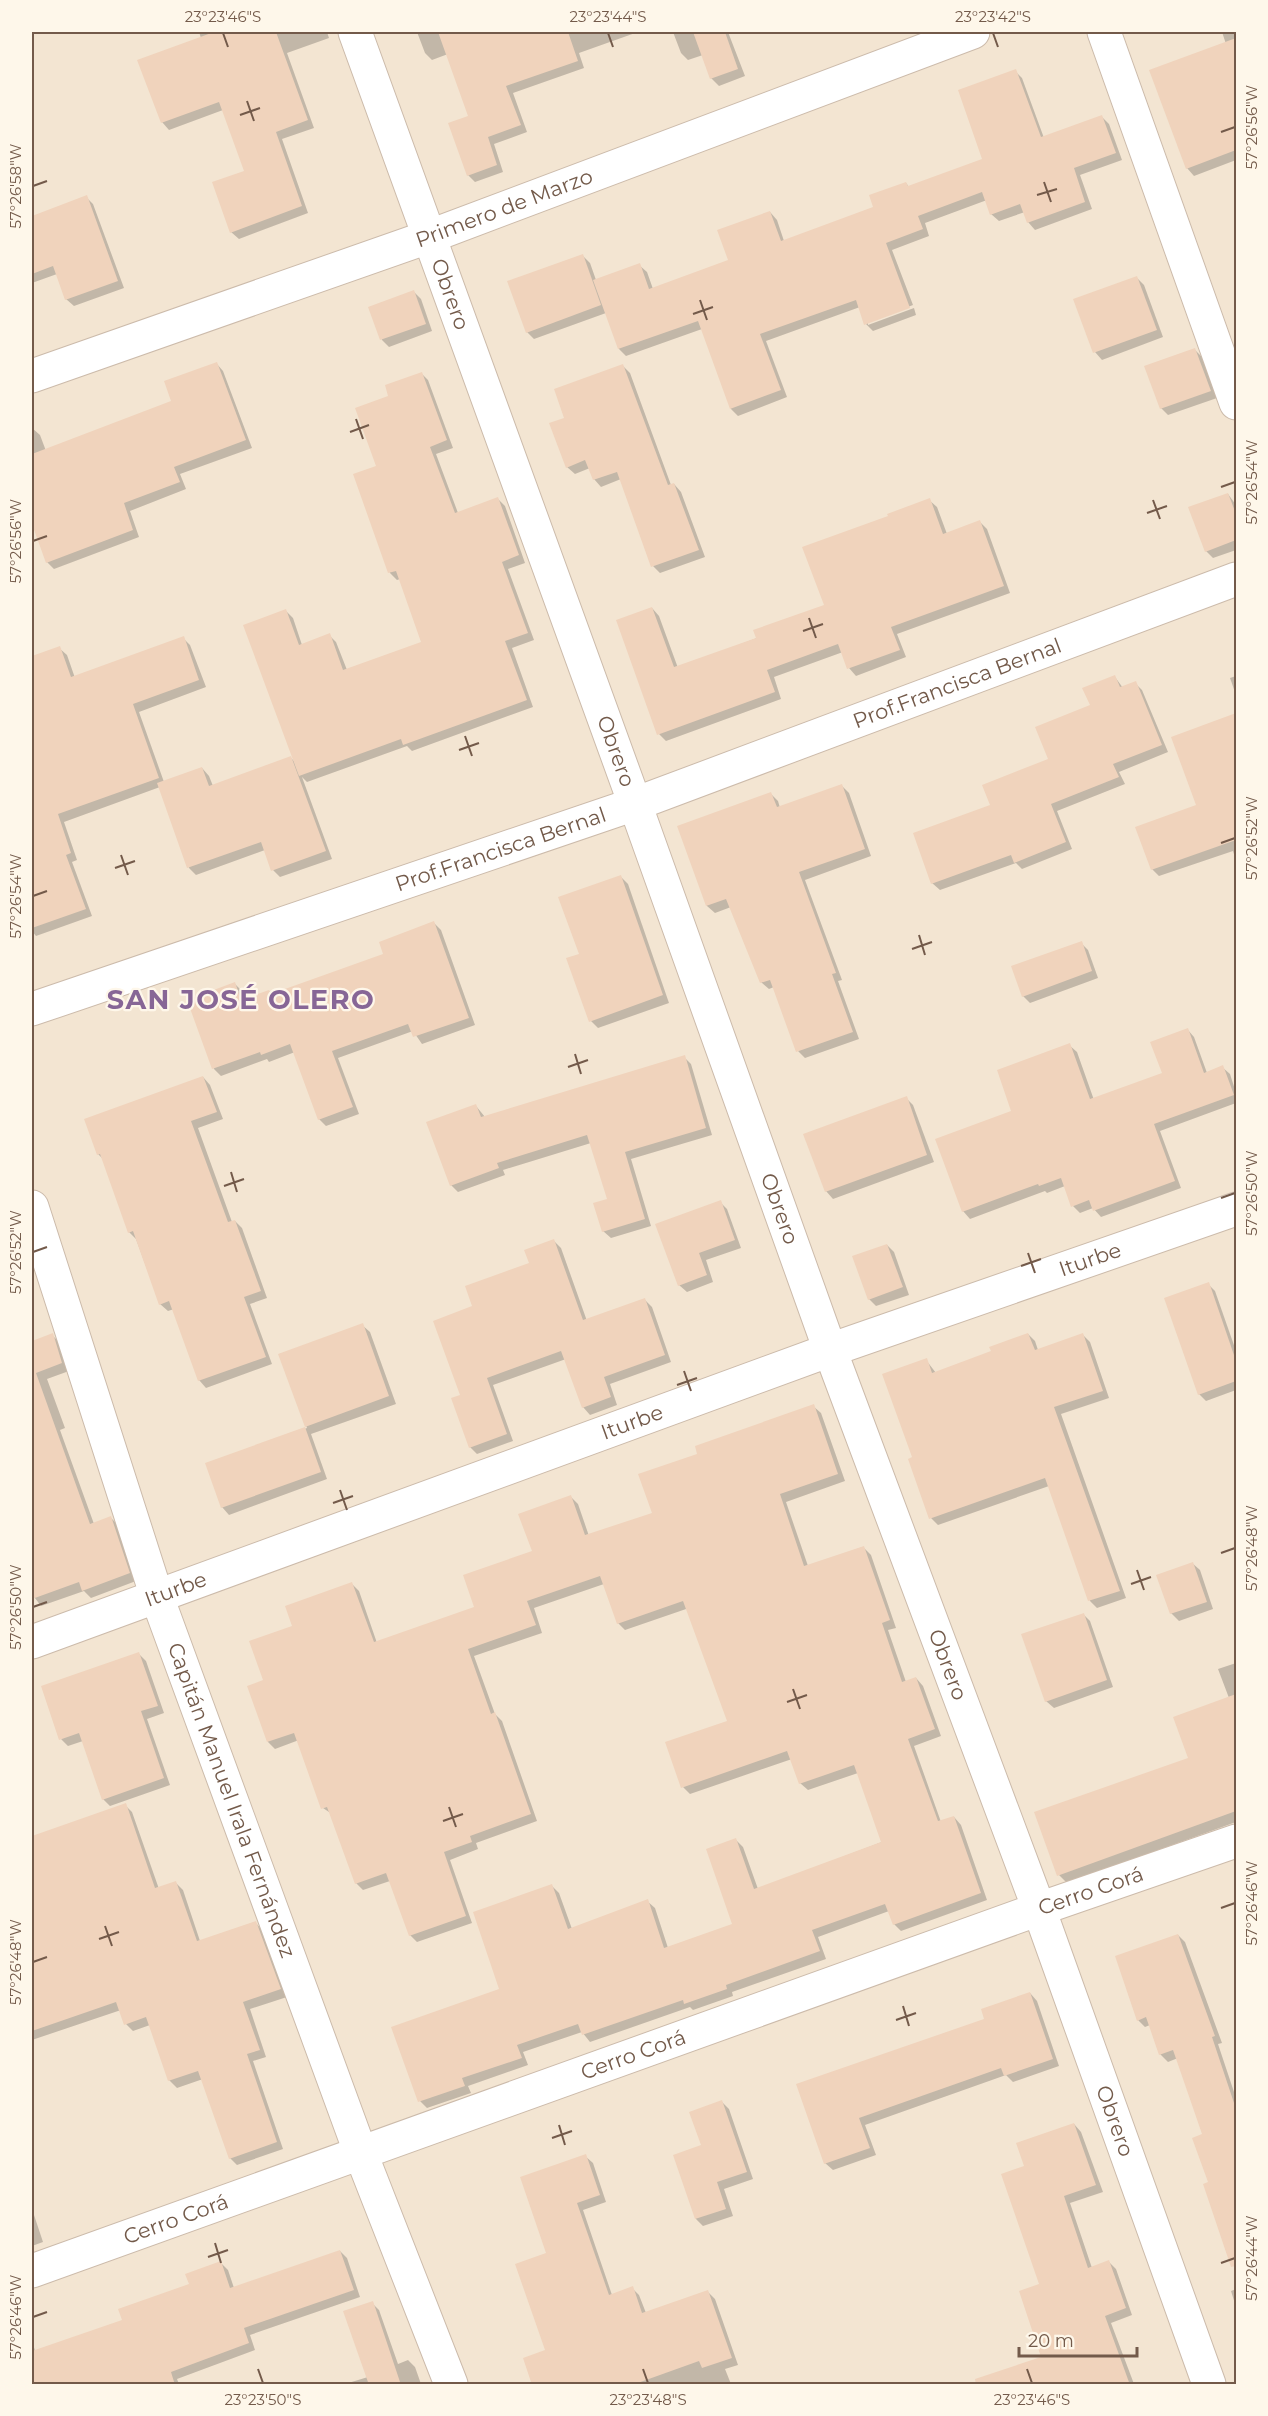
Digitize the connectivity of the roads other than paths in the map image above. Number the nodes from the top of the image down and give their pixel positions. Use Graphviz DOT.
graph roads {
  1 [pos="355,32"];
  2 [pos="973,32"];
  3 [pos="1104,32"];
  4 [pos="428,237"];
  5 [pos="32,376"];
  6 [pos="1236,403"];
  7 [pos="1236,579"];
  8 [pos="635,804"];
  9 [pos="32,1009"];
  10 [pos="32,1207"];
  11 [pos="1236,1209"];
  12 [pos="830,1350"];
  13 [pos="157,1597"];
  14 [pos="32,1642"];
  15 [pos="1236,1841"];
  16 [pos="1039,1909"];
  17 [pos="361,2154"];
  18 [pos="32,2271"];
  19 [pos="451,2385"];
  20 [pos="1209,2385"];
  1 -- 4 [label="street, Obrero"];
  2 -- 4 [label="street, Primero de Marzo"];
  3 -- 6 [label="street"];
  4 -- 5 [label="street, Primero de Marzo"];
  4 -- 8 [label="street, Obrero"];
  7 -- 8 [label="street, Prof.Francisca Bernal"];
  8 -- 9 [label="street, Prof.Francisca Bernal"];
  8 -- 12 [label="street, Obrero"];
  10 -- 13 [label="street, Capitán Manuel Irala Fernández"];
  11 -- 12 [label="street, Iturbe"];
  12 -- 13 [label="street, Iturbe"];
  12 -- 16 [label="street, Obrero"];
  13 -- 14 [label="street, Iturbe"];
  13 -- 17 [label="street, Capitán Manuel Irala Fernández"];
  15 -- 16 [label="street, Cerro Corá"];
  16 -- 17 [label="street, Cerro Corá"];
  16 -- 20 [label="street, Obrero"];
  17 -- 18 [label="street, Cerro Corá"];
  17 -- 19 [label="street, Capitán Manuel Irala Fernández"];
}
